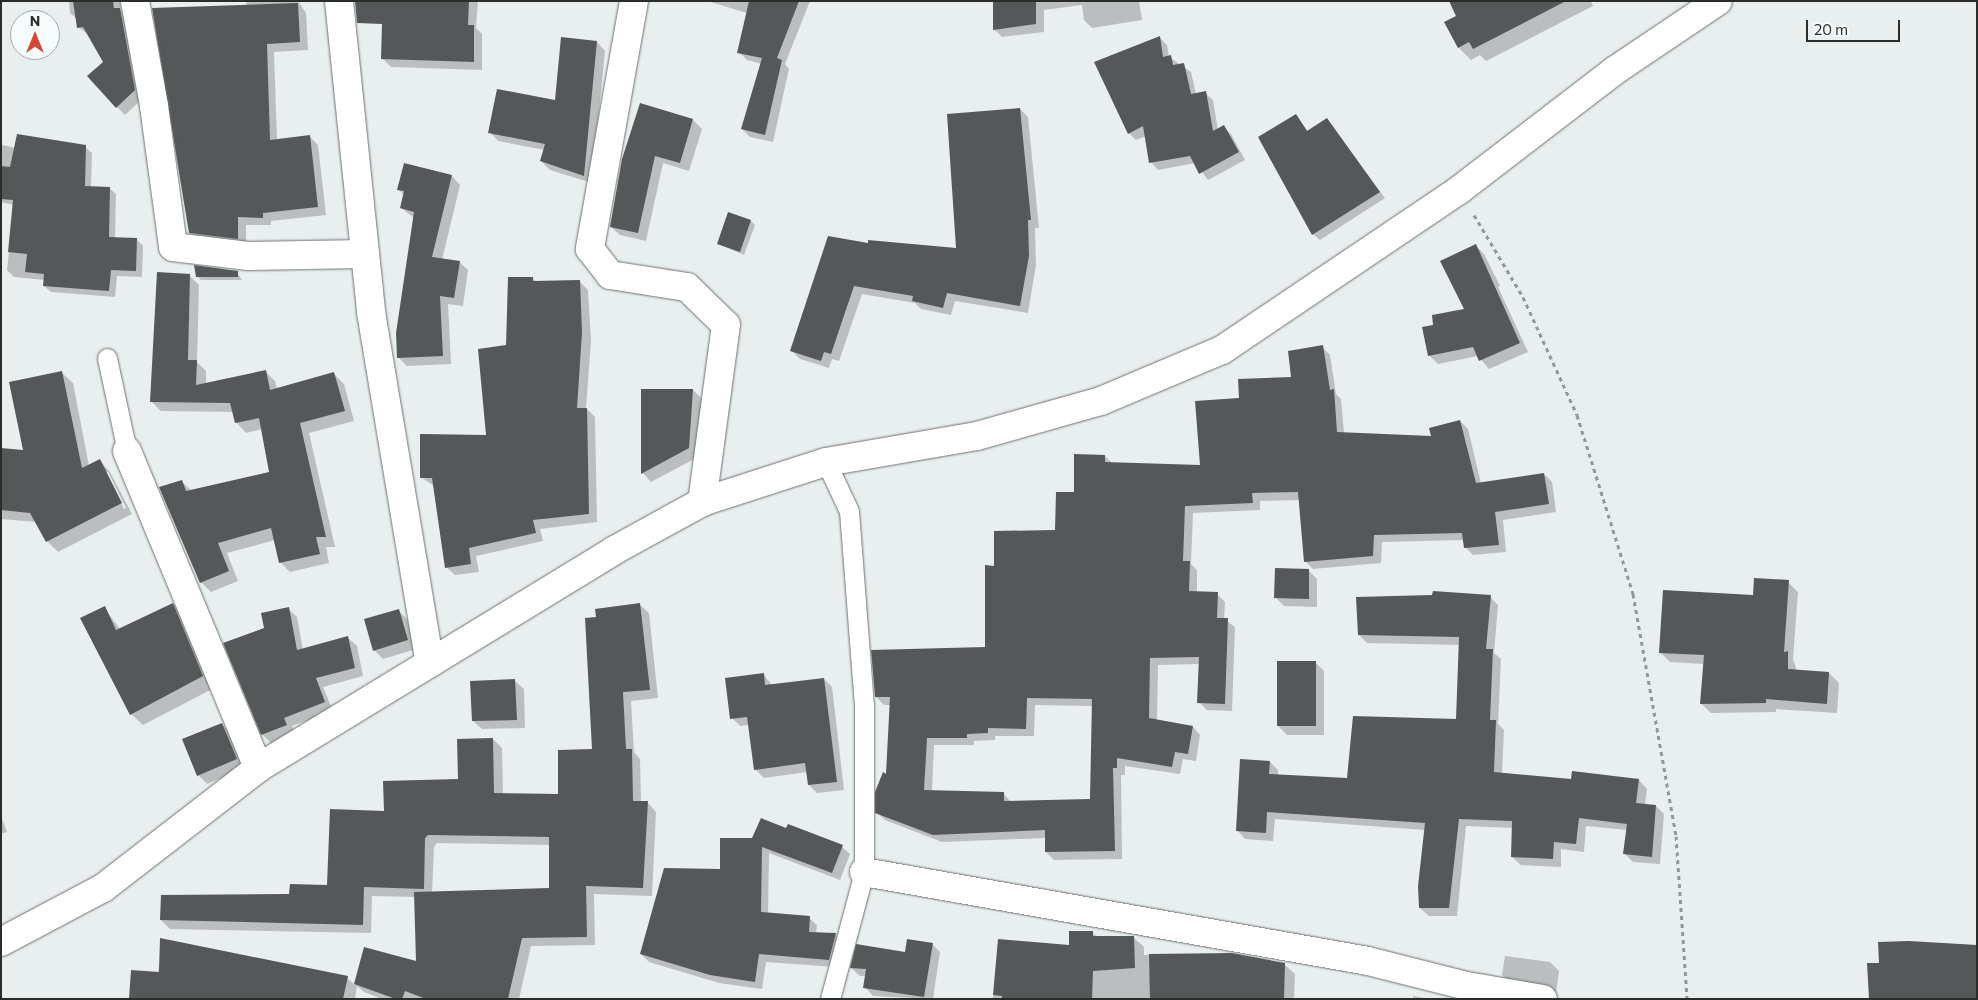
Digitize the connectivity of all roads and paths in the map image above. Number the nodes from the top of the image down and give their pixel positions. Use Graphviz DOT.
graph roads {
  1 [pos="136,1"];
  2 [pos="339,1"];
  3 [pos="634,1"];
  4 [pos="1718,1"];
  5 [pos="1460,190"];
  6 [pos="365,254"];
  7 [pos="107,358"];
  8 [pos="127,450"];
  9 [pos="826,462"];
  10 [pos="702,502"];
  11 [pos="430,663"];
  12 [pos="258,768"];
  13 [pos="864,872"];
  14 [pos="1,942"];
  15 [pos="830,999"];
  16 [pos="1543,999"];
  17 [pos="1687,999"];
  1 -- 6 [label="street"];
  2 -- 6 [label="street"];
  3 -- 10 [label="street"];
  4 -- 5 [label="street"];
  5 -- 9 [label="street"];
  5 -- 17 [label="path"];
  6 -- 11 [label="street"];
  7 -- 8 [label="lane"];
  8 -- 12 [label="street"];
  9 -- 10 [label="street"];
  9 -- 13 [label="lane"];
  10 -- 11 [label="street"];
  11 -- 12 [label="street"];
  12 -- 14 [label="street"];
  13 -- 15 [label="lane"];
  13 -- 16 [label="street"];
}
